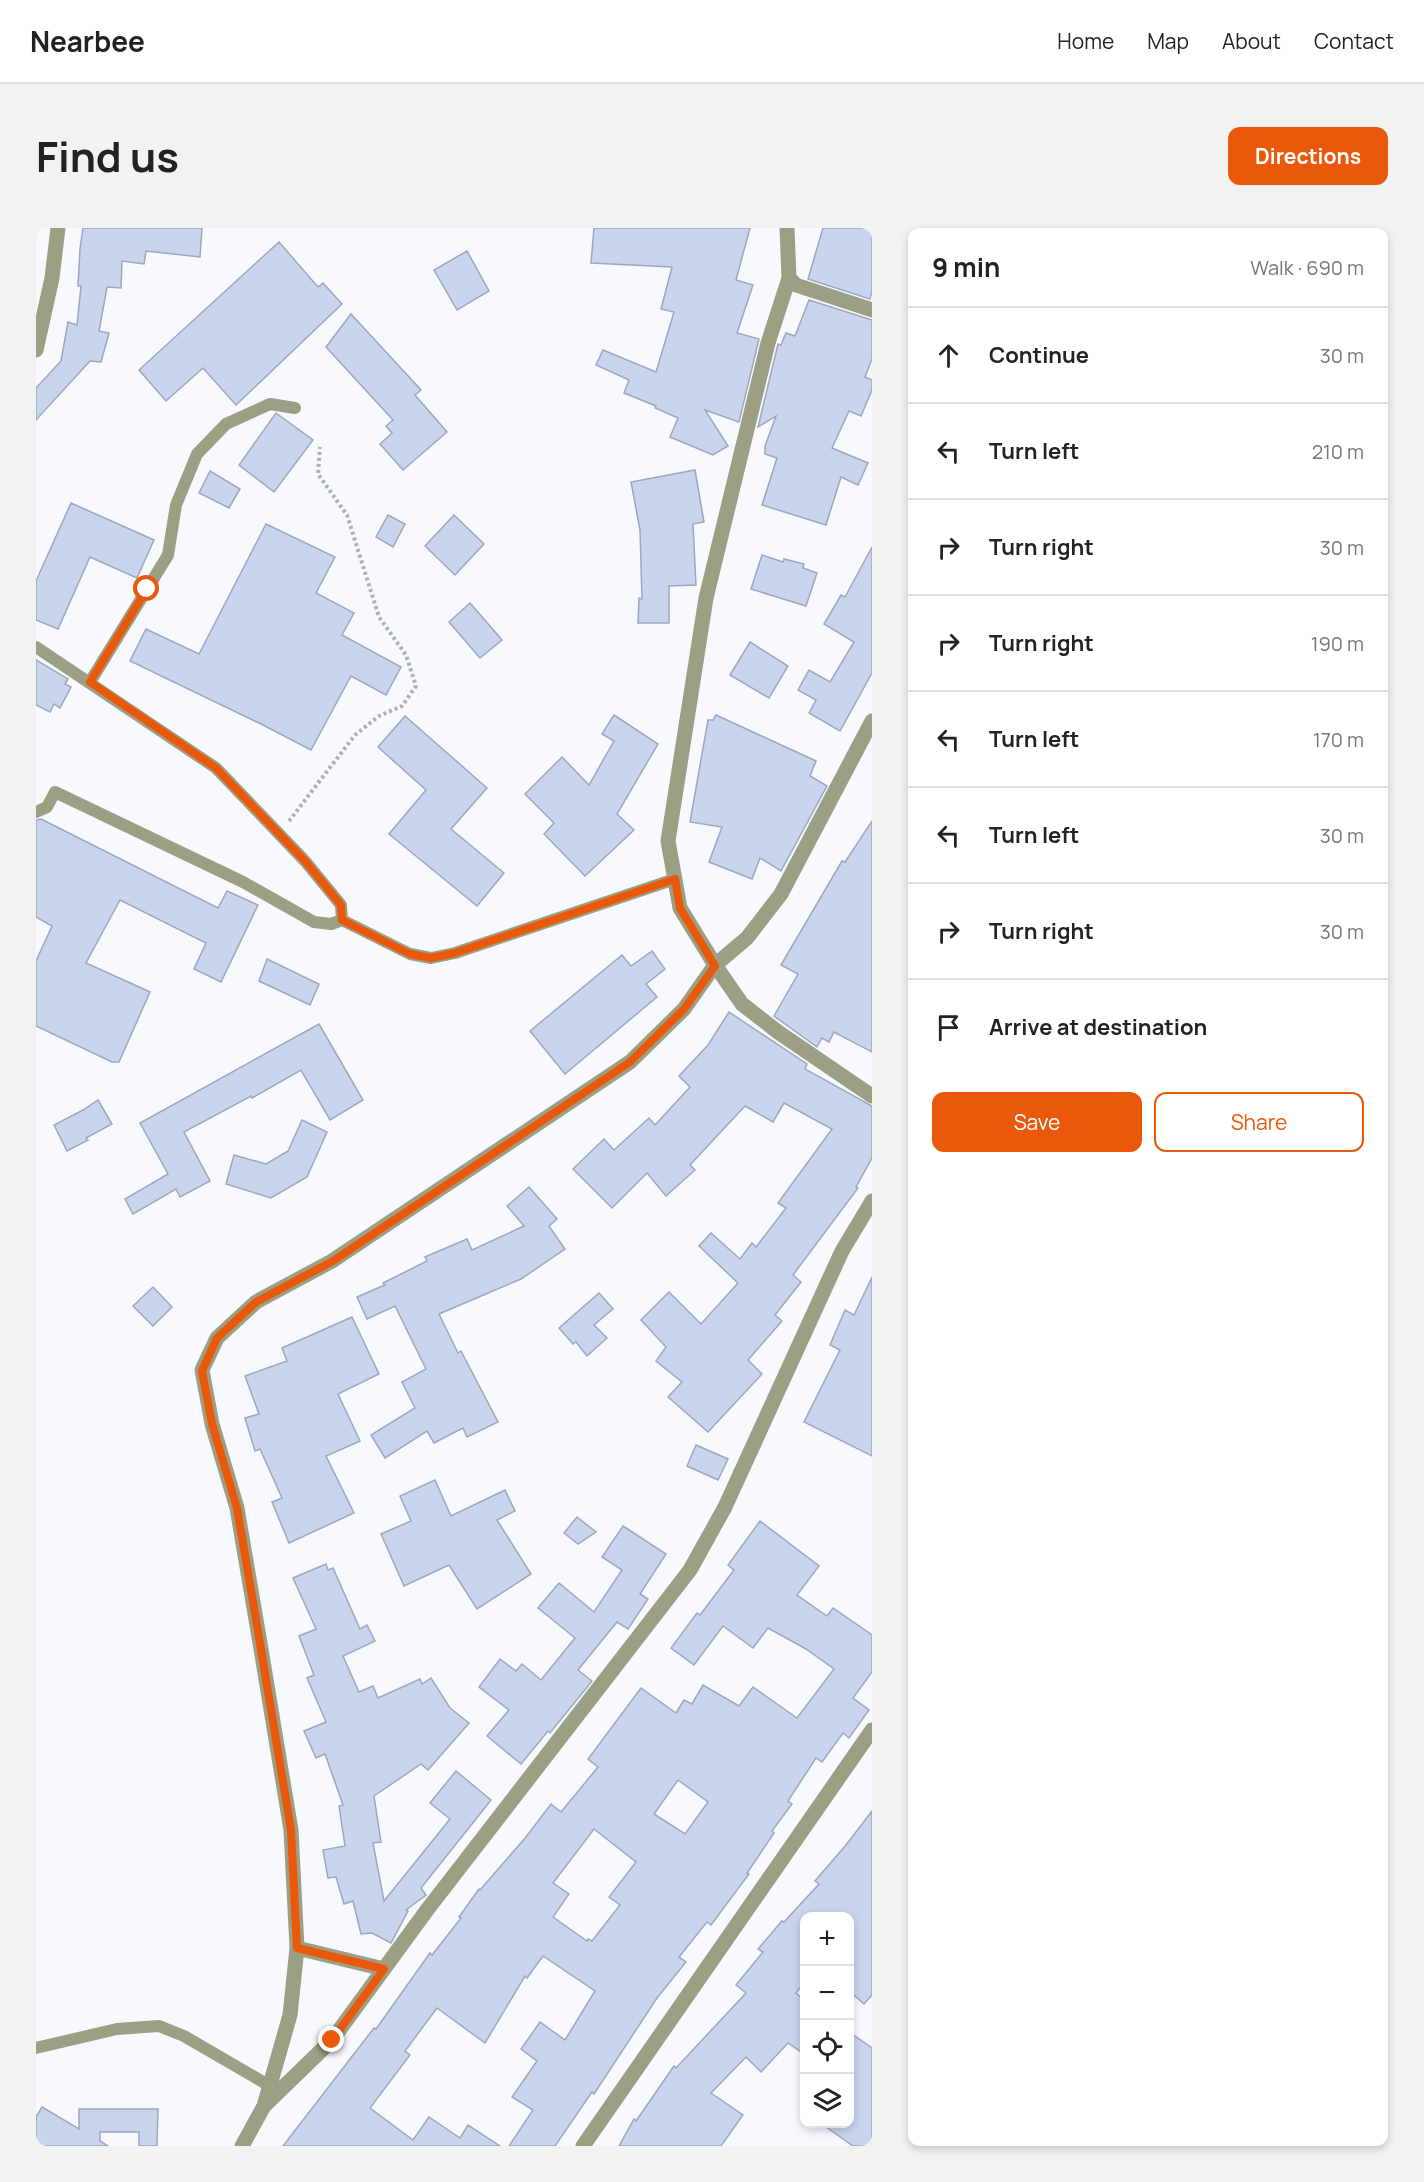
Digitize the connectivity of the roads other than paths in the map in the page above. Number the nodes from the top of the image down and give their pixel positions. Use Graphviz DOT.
graph roads {
  1 [pos="58,228"];
  2 [pos="787,228"];
  3 [pos="789,278"];
  4 [pos="872,310"];
  5 [pos="36,350"];
  6 [pos="295,408"];
  7 [pos="36,647"];
  8 [pos="90,682"];
  9 [pos="872,721"];
  10 [pos="36,812"];
  11 [pos="675,879"];
  12 [pos="342,920"];
  13 [pos="715,966"];
  14 [pos="872,1096"];
  15 [pos="872,1201"];
  16 [pos="872,1730"];
  17 [pos="297,1948"];
  18 [pos="384,1969"];
  19 [pos="36,2048"];
  20 [pos="270,2085"];
  21 [pos="264,2106"];
  22 [pos="242,2146"];
  23 [pos="583,2146"];
  1 -- 5 [label="street"];
  2 -- 3 [label="street"];
  3 -- 4 [label="street"];
  3 -- 11 [label="street"];
  6 -- 8 [label="lane"];
  7 -- 8 [label="lane"];
  8 -- 12 [label="lane"];
  9 -- 13 [label="street"];
  10 -- 12 [label="lane"];
  11 -- 12 [label="lane"];
  11 -- 13 [label="street"];
  13 -- 14 [label="street"];
  13 -- 17 [label="street"];
  15 -- 18 [label="street"];
  16 -- 23 [label="street"];
  17 -- 18 [label="street"];
  17 -- 20 [label="street"];
  18 -- 21 [label="street"];
  19 -- 20 [label="lane"];
  20 -- 21 [label="street"];
  21 -- 22 [label="street"];
}
